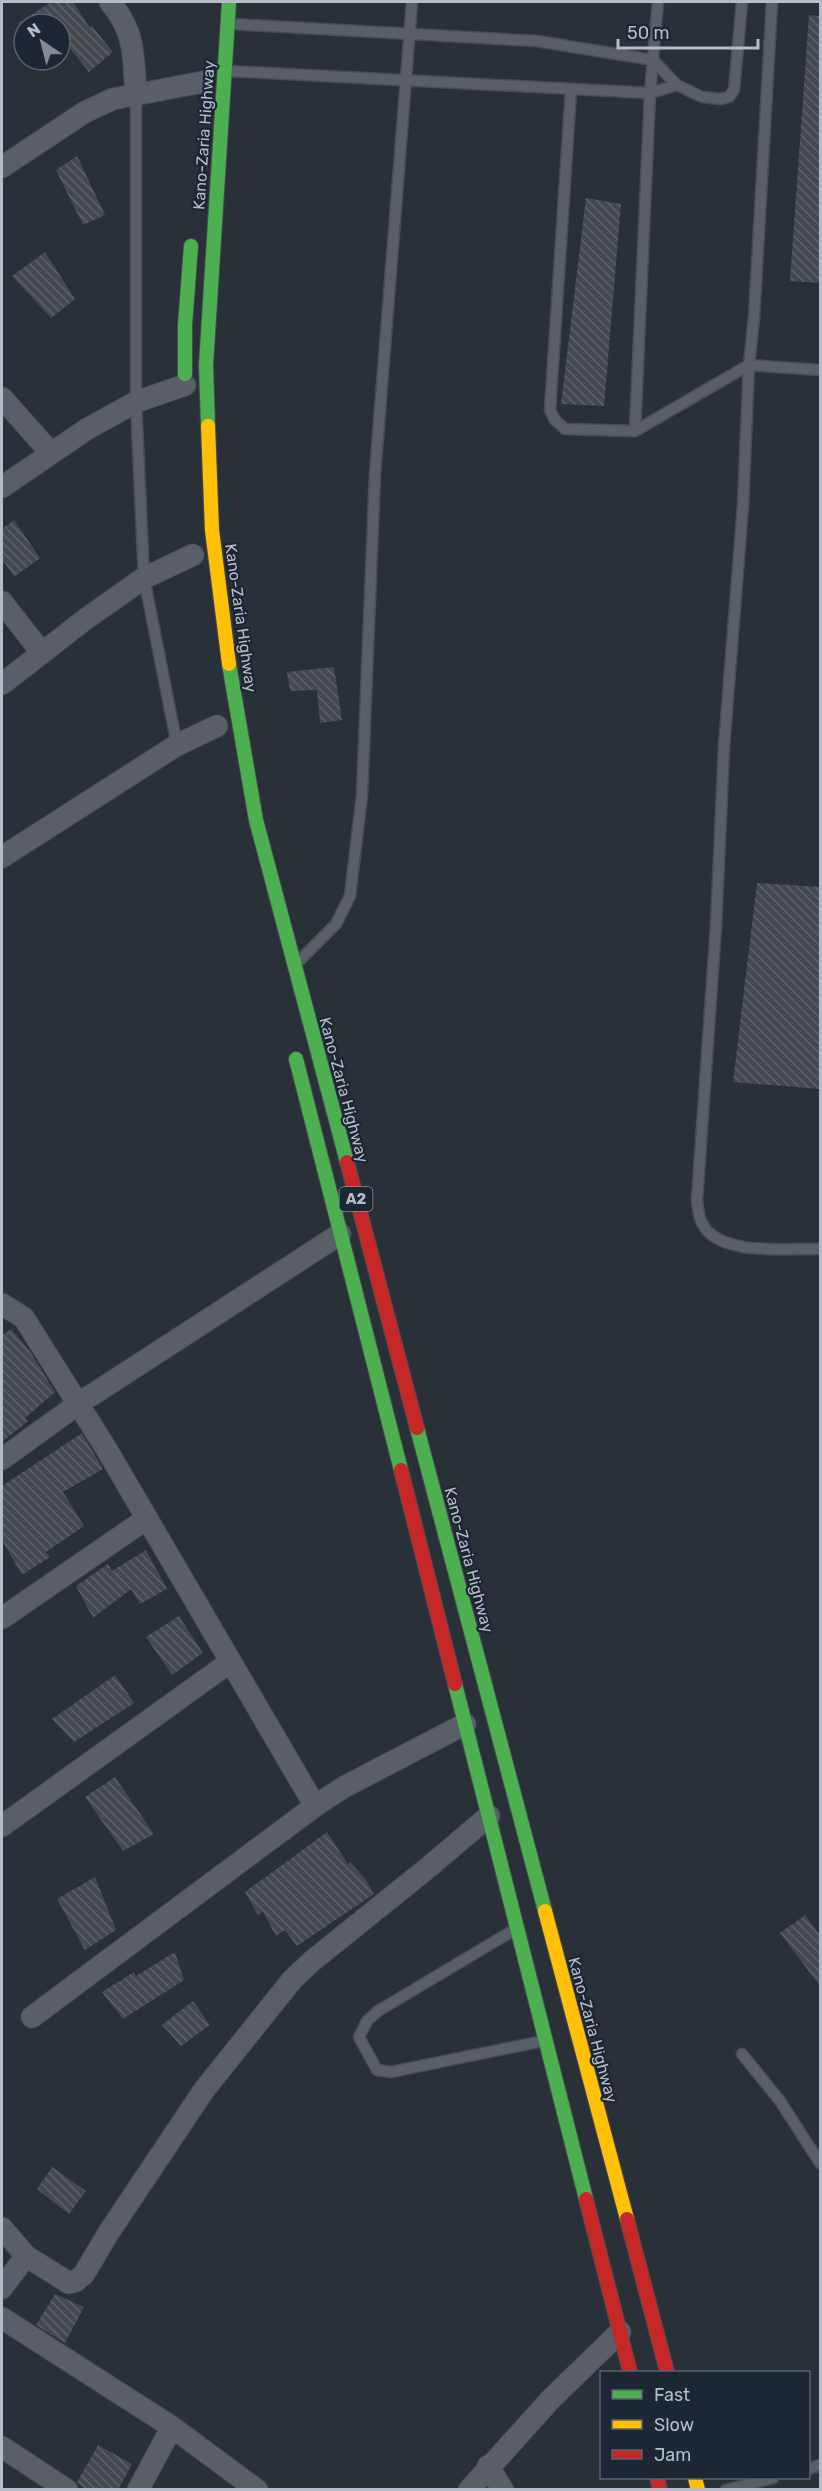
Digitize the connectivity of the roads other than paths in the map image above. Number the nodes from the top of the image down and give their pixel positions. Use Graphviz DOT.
graph roads {
  1 [pos="110,2"];
  2 [pos="230,2"];
  3 [pos="412,2"];
  4 [pos="658,2"];
  5 [pos="742,2"];
  6 [pos="772,2"];
  7 [pos="228,24"];
  8 [pos="409,34"];
  9 [pos="653,60"];
  10 [pos="225,71"];
  11 [pos="407,81"];
  12 [pos="203,82"];
  13 [pos="677,85"];
  14 [pos="571,90"];
  15 [pos="650,93"];
  16 [pos="136,95"];
  17 [pos="5,157"];
  18 [pos="192,227"];
  19 [pos="749,365"];
  20 [pos="820,370"];
  21 [pos="185,390"];
  22 [pos="2,398"];
  23 [pos="135,402"];
  24 [pos="635,431"];
  25 [pos="51,453"];
  26 [pos="2,487"];
  27 [pos="193,555"];
  28 [pos="144,578"];
  29 [pos="2,602"];
  30 [pos="42,652"];
  31 [pos="2,684"];
  32 [pos="217,726"];
  33 [pos="177,745"];
  34 [pos="2,857"];
  35 [pos="294,966"];
  36 [pos="293,1047"];
  37 [pos="340,1234"];
  38 [pos="820,1249"];
  39 [pos="5,1310"];
  40 [pos="78,1404"];
  41 [pos="2,1459"];
  42 [pos="146,1519"];
  43 [pos="2,1618"];
  44 [pos="230,1662"];
  45 [pos="465,1724"];
  46 [pos="315,1806"];
  47 [pos="489,1816"];
  48 [pos="2,1826"];
  49 [pos="517,1928"];
  50 [pos="32,2017"];
  51 [pos="546,2040"];
  52 [pos="742,2054"];
  53 [pos="820,2163"];
  54 [pos="2,2228"];
  55 [pos="26,2256"];
  56 [pos="2,2288"];
  57 [pos="2,2318"];
  58 [pos="620,2332"];
  59 [pos="630,2371"];
  60 [pos="666,2371"];
  61 [pos="172,2427"];
  62 [pos="2,2447"];
  63 [pos="488,2466"];
  64 [pos="769,2479"];
  65 [pos="67,2490"];
  66 [pos="138,2490"];
  67 [pos="257,2490"];
  68 [pos="469,2490"];
  69 [pos="503,2490"];
  70 [pos="726,2490"];
  1 -- 16 [label="street"];
  2 -- 7 [label="highway, Kano-Zaria Highway / A2"];
  3 -- 8 [label="lane"];
  4 -- 9 [label="lane"];
  5 -- 13 [label="lane"];
  6 -- 19 [label="lane"];
  7 -- 8 [label="lane"];
  7 -- 10 [label="highway, Kano-Zaria Highway / A2"];
  8 -- 9 [label="lane"];
  8 -- 11 [label="lane"];
  9 -- 13 [label="lane"];
  9 -- 15 [label="lane"];
  10 -- 11 [label="lane"];
  10 -- 35 [label="highway, Kano-Zaria Highway / A2"];
  11 -- 14 [label="lane"];
  11 -- 35 [label="lane"];
  12 -- 16 [label="street"];
  13 -- 15 [label="lane"];
  14 -- 15 [label="lane"];
  14 -- 24 [label="lane"];
  15 -- 24 [label="lane"];
  16 -- 17 [label="street"];
  16 -- 23 [label="lane"];
  18 -- 21 [label="highway, Kano-Zaria Highway"];
  19 -- 20 [label="lane"];
  19 -- 24 [label="lane"];
  19 -- 38 [label="lane"];
  21 -- 23 [label="street"];
  22 -- 25 [label="street"];
  23 -- 25 [label="street"];
  23 -- 28 [label="lane"];
  25 -- 26 [label="street"];
  27 -- 28 [label="street"];
  28 -- 30 [label="street"];
  28 -- 33 [label="lane"];
  29 -- 30 [label="street"];
  30 -- 31 [label="street"];
  32 -- 33 [label="street"];
  33 -- 34 [label="street"];
  35 -- 60 [label="highway, Kano-Zaria Highway / A2"];
  36 -- 37 [label="highway, A2"];
  37 -- 40 [label="street"];
  37 -- 45 [label="highway, A2"];
  39 -- 40 [label="street"];
  40 -- 41 [label="street"];
  40 -- 42 [label="street"];
  42 -- 43 [label="street"];
  42 -- 44 [label="street"];
  44 -- 46 [label="street"];
  44 -- 48 [label="street"];
  45 -- 46 [label="street"];
  45 -- 47 [label="highway, A2"];
  46 -- 50 [label="street"];
  47 -- 49 [label="highway, A2"];
  47 -- 55 [label="street"];
  49 -- 51 [label="highway, A2"];
  49 -- 51 [label="lane"];
  51 -- 58 [label="highway, A2"];
  52 -- 53 [label="lane"];
  54 -- 55 [label="street"];
  55 -- 56 [label="street"];
  57 -- 61 [label="street"];
  58 -- 59 [label="highway, A2"];
  58 -- 63 [label="street"];
  61 -- 66 [label="street"];
  61 -- 67 [label="street"];
  62 -- 65 [label="street"];
  63 -- 68 [label="street"];
  63 -- 69 [label="street"];
  64 -- 70 [label="lane"];
}
